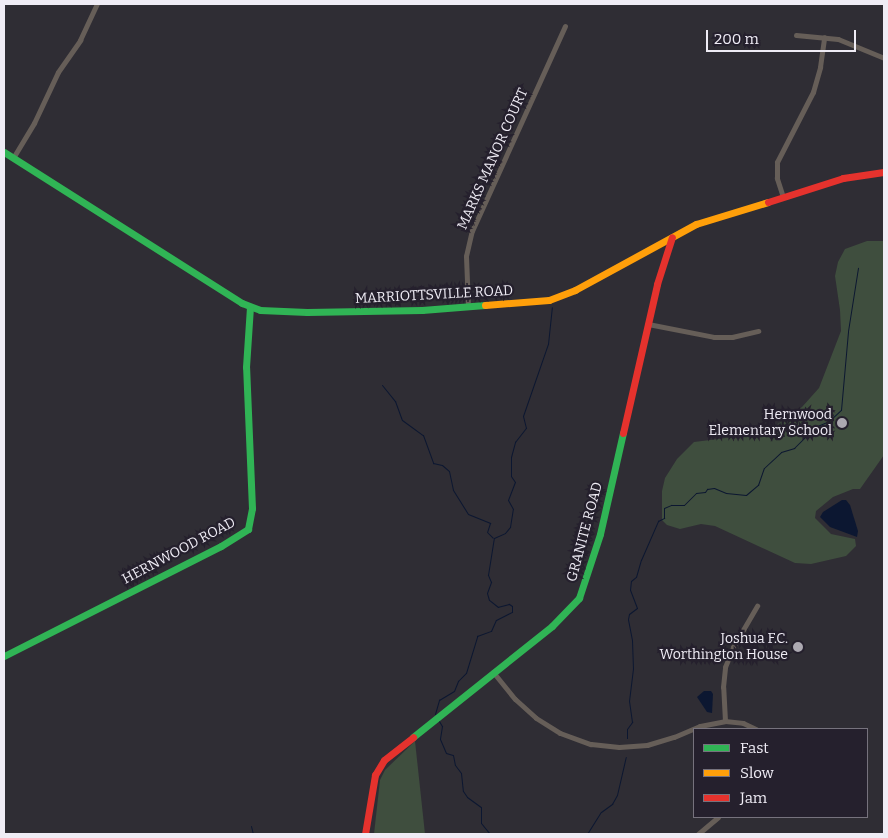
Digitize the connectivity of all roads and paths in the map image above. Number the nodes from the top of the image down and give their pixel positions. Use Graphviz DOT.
graph roads {
  1 [pos="97,4"];
  2 [pos="565,26"];
  3 [pos="796,35"];
  4 [pos="824,36"];
  5 [pos="883,55"];
  6 [pos="4,152"];
  7 [pos="13,158"];
  8 [pos="884,172"];
  9 [pos="783,197"];
  10 [pos="672,237"];
  11 [pos="468,306"];
  12 [pos="250,308"];
  13 [pos="648,324"];
  14 [pos="758,331"];
  15 [pos="757,606"];
  16 [pos="4,656"];
  17 [pos="493,672"];
  18 [pos="725,721"];
  19 [pos="695,728"];
  20 [pos="754,728"];
  21 [pos="693,729"];
  22 [pos="717,818"];
  23 [pos="365,834"];
  24 [pos="698,834"];
  1 -- 7 [label="street"];
  2 -- 11 [label="street, MARKS MANOR COURT"];
  3 -- 4 [label="street"];
  4 -- 5 [label="street"];
  4 -- 9 [label="street"];
  6 -- 7 [label="street, MARRIOTTSVILLE ROAD"];
  7 -- 12 [label="street, MARRIOTTSVILLE ROAD"];
  8 -- 9 [label="street, MARRIOTTSVILLE ROAD"];
  9 -- 10 [label="street, MARRIOTTSVILLE ROAD"];
  10 -- 11 [label="street, MARRIOTTSVILLE ROAD"];
  10 -- 13 [label="street, GRANITE ROAD"];
  11 -- 12 [label="street, MARRIOTTSVILLE ROAD"];
  12 -- 16 [label="street, HERNWOOD ROAD"];
  13 -- 14 [label="street"];
  13 -- 17 [label="street, GRANITE ROAD"];
  15 -- 18 [label="street"];
  17 -- 21 [label="street"];
  17 -- 23 [label="street, GRANITE ROAD"];
  18 -- 19 [label="street"];
  18 -- 20 [label="street"];
  22 -- 24 [label="street"];
}
